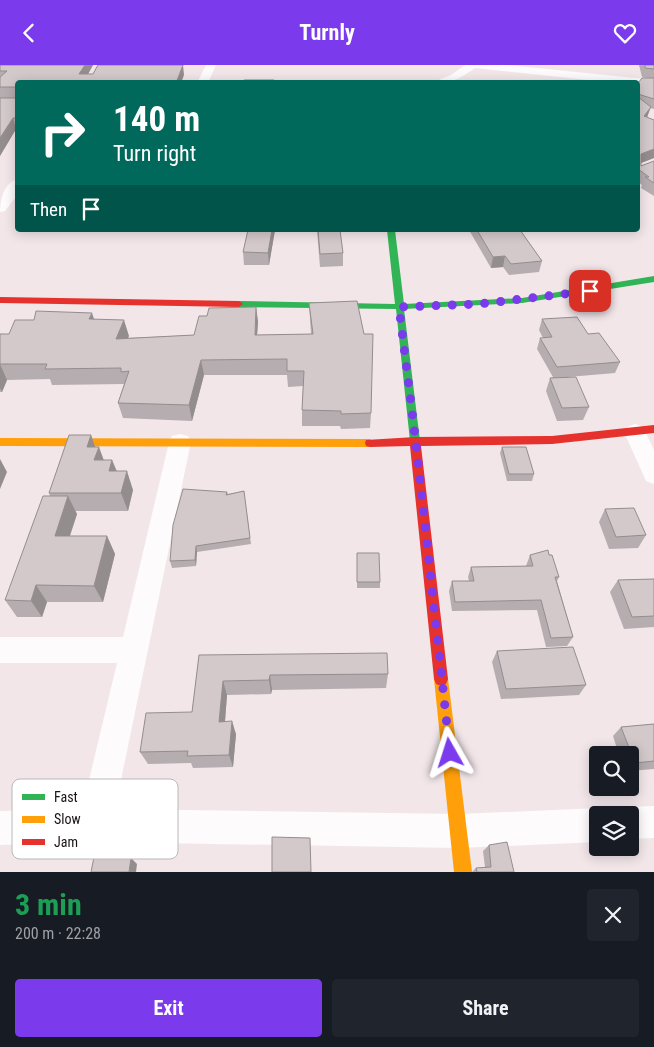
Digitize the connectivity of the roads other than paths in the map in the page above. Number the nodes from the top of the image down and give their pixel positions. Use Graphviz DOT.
graph roads {
  1 [pos="211,65"];
  2 [pos="472,65"];
  3 [pos="476,65"];
  4 [pos="587,74"];
  5 [pos="204,80"];
  6 [pos="446,80"];
  7 [pos="632,80"];
  8 [pos="640,81"];
  9 [pos="654,83"];
  10 [pos="15,187"];
  11 [pos="0,208"];
  12 [pos="391,232"];
  13 [pos="654,279"];
  14 [pos="0,300"];
  15 [pos="399,307"];
  16 [pos="644,430"];
  17 [pos="0,442"];
  18 [pos="180,442"];
  19 [pos="416,443"];
  20 [pos="654,475"];
  21 [pos="0,650"];
  22 [pos="134,650"];
  23 [pos="105,779"];
  24 [pos="654,822"];
  25 [pos="639,823"];
  26 [pos="589,825"];
  27 [pos="178,826"];
  28 [pos="459,831"];
  29 [pos="463,872"];
  1 -- 5 [label="street"];
  2 -- 6 [label="street"];
  3 -- 4 [label="street"];
  4 -- 7 [label="street"];
  8 -- 9 [label="street"];
  10 -- 11 [label="street"];
  12 -- 15 [label="street"];
  13 -- 15 [label="street"];
  14 -- 15 [label="street"];
  15 -- 19 [label="street"];
  16 -- 19 [label="street"];
  16 -- 20 [label="street"];
  17 -- 18 [label="street"];
  18 -- 19 [label="street"];
  18 -- 22 [label="street"];
  19 -- 28 [label="street"];
  21 -- 22 [label="street"];
  22 -- 23 [label="street"];
  24 -- 25 [label="street"];
  26 -- 28 [label="street"];
  27 -- 28 [label="street"];
  28 -- 29 [label="street"];
}
